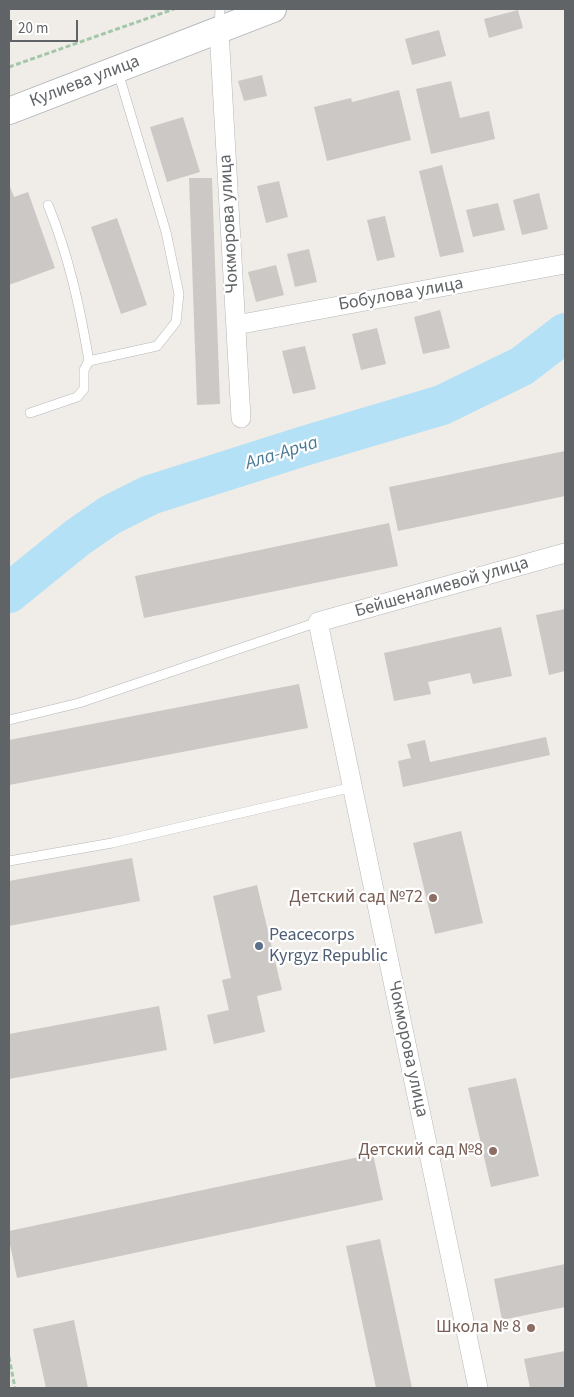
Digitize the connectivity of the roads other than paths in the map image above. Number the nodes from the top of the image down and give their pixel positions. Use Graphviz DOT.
graph roads {
  1 [pos="273,9"];
  2 [pos="220,20"];
  3 [pos="118,69"];
  4 [pos="9,111"];
  5 [pos="48,205"];
  6 [pos="565,264"];
  7 [pos="236,325"];
  8 [pos="89,361"];
  9 [pos="30,413"];
  10 [pos="241,418"];
  11 [pos="565,553"];
  12 [pos="318,622"];
  13 [pos="9,720"];
  14 [pos="352,787"];
  15 [pos="9,861"];
  16 [pos="478,1388"];
  1 -- 2 [label="main road, Кулиева улица"];
  2 -- 3 [label="main road, Кулиева улица"];
  2 -- 7 [label="street, Чокморова улица"];
  3 -- 4 [label="main road, Кулиева улица"];
  3 -- 8 [label="lane"];
  5 -- 8 [label="lane"];
  6 -- 7 [label="street, Бобулова улица"];
  7 -- 10 [label="street, Чокморова улица"];
  8 -- 9 [label="lane"];
  11 -- 12 [label="street, Бейшеналиевой улица"];
  12 -- 13 [label="lane"];
  12 -- 14 [label="street, Чокморова улица"];
  14 -- 15 [label="lane"];
  14 -- 16 [label="street, Чокморова улица"];
}
